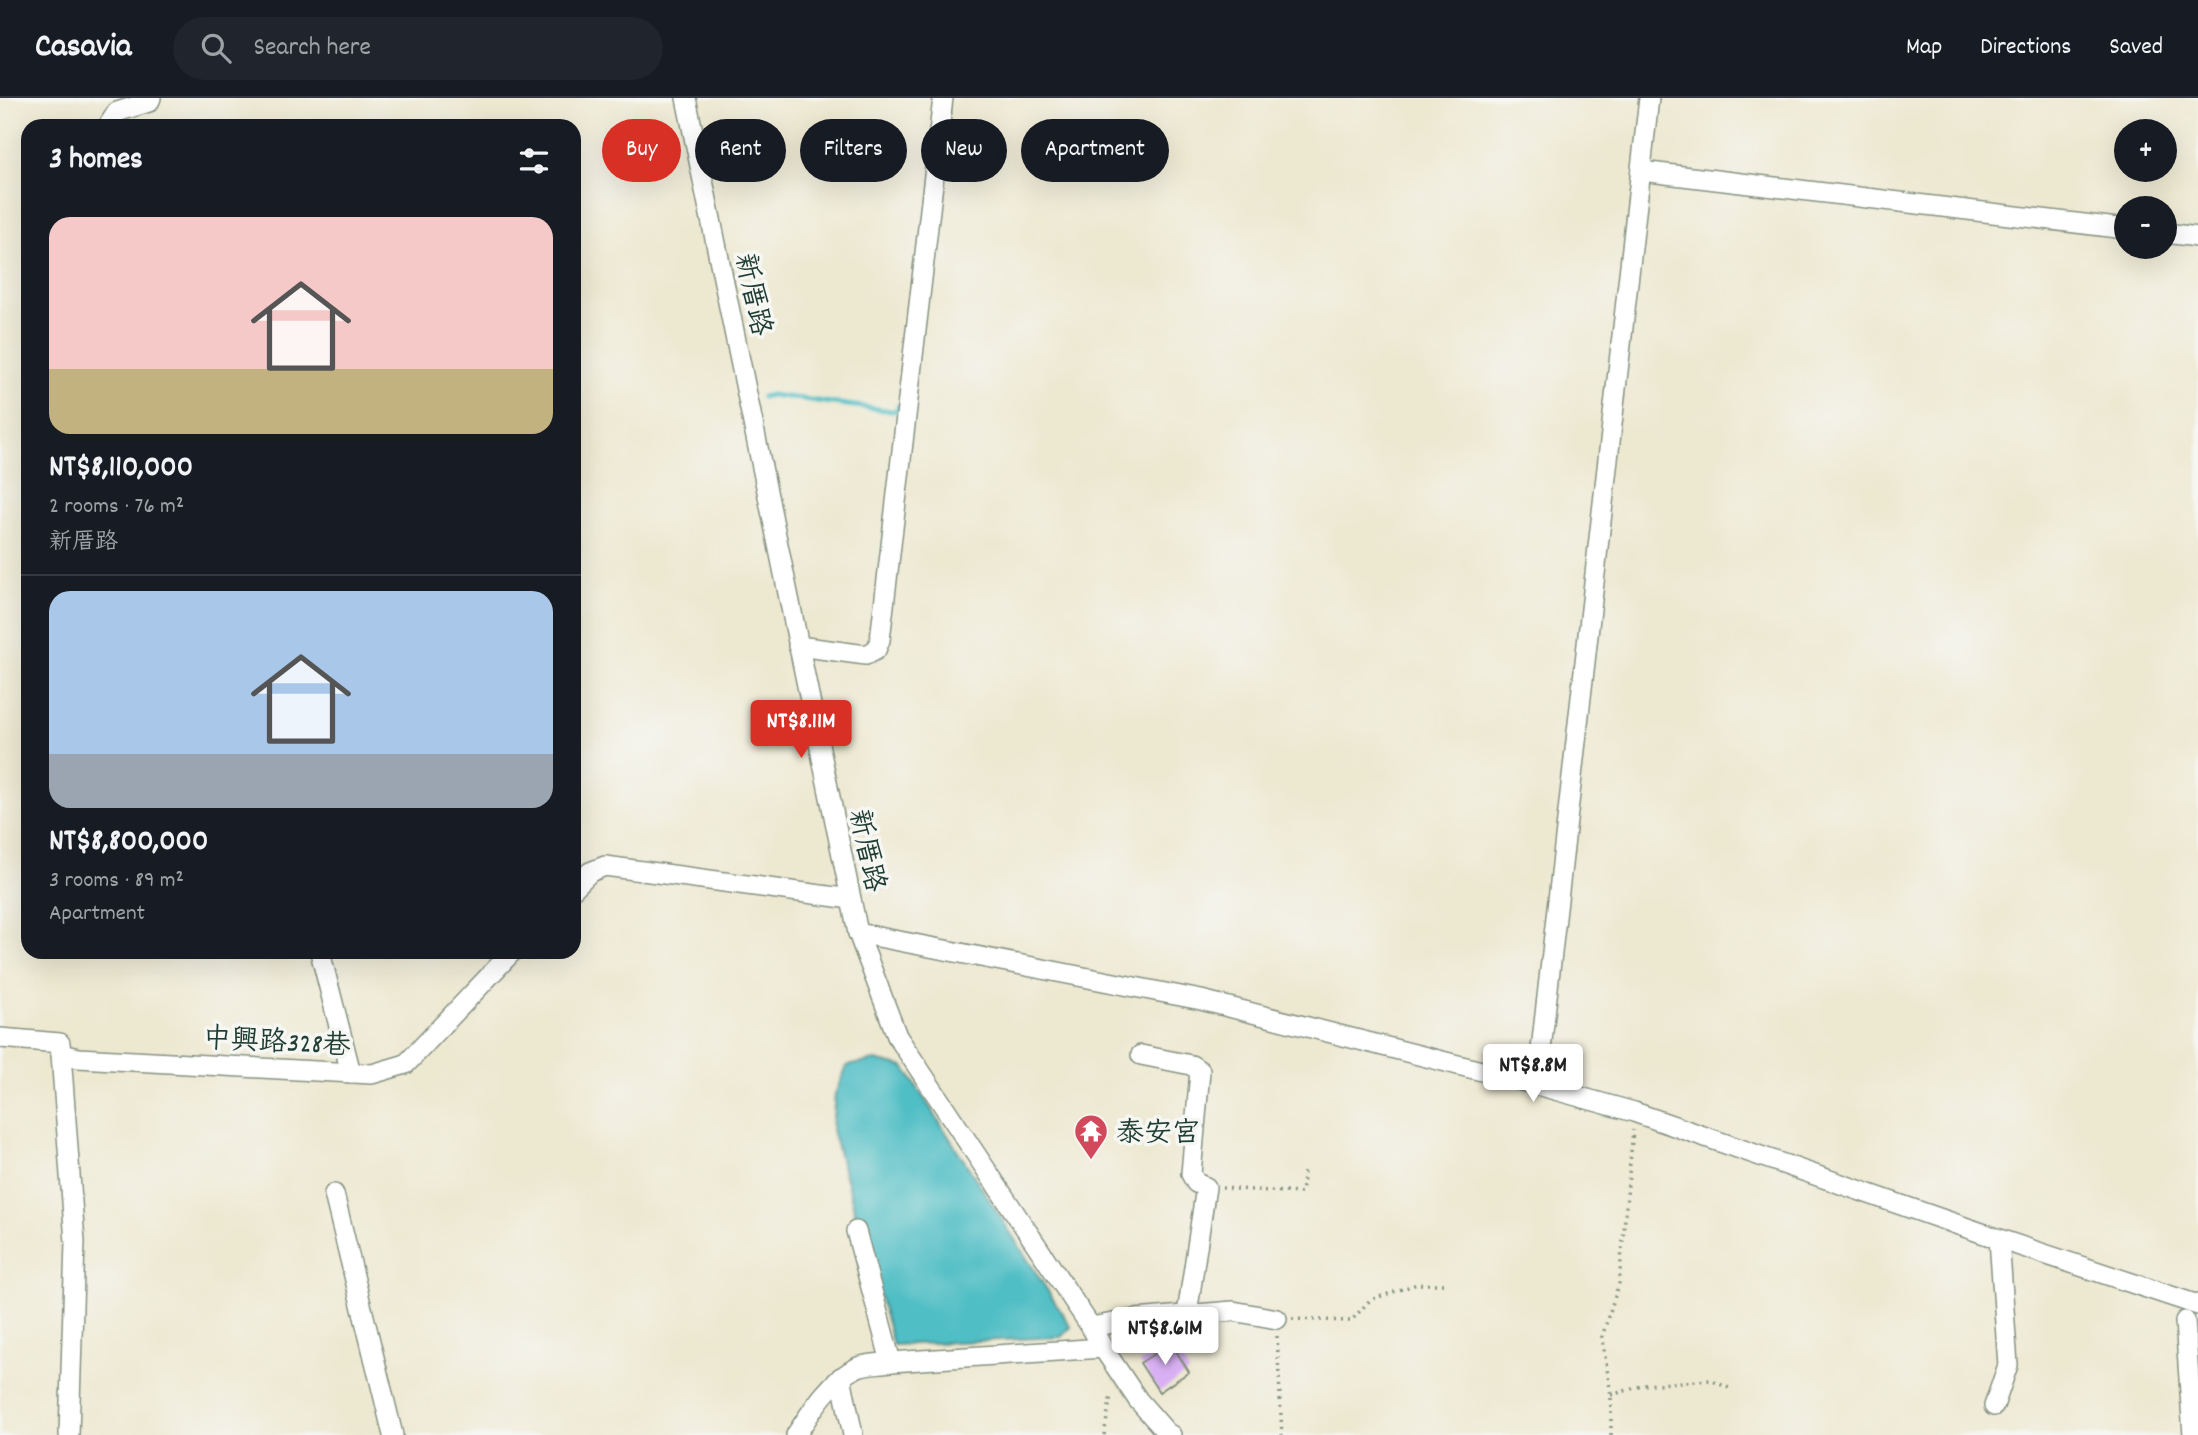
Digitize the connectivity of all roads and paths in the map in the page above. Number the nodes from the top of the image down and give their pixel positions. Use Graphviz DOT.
graph roads {
  1 [pos="151,98"];
  2 [pos="685,98"];
  3 [pos="943,98"];
  4 [pos="1650,98"];
  5 [pos="112,119"];
  6 [pos="1641,171"];
  7 [pos="2114,228"];
  8 [pos="2177,234"];
  9 [pos="2198,237"];
  10 [pos="798,646"];
  11 [pos="581,881"];
  12 [pos="851,899"];
  13 [pos="859,933"];
  14 [pos="322,959"];
  15 [pos="505,959"];
  16 [pos="0,1038"];
  17 [pos="61,1054"];
  18 [pos="1142,1055"];
  19 [pos="351,1073"];
  20 [pos="1537,1084"];
  21 [pos="1634,1112"];
  22 [pos="1304,1171"];
  23 [pos="1206,1187"];
  24 [pos="334,1194"];
  25 [pos="856,1231"];
  26 [pos="1999,1239"];
  27 [pos="1447,1284"];
  28 [pos="2198,1305"];
  29 [pos="1187,1314"];
  30 [pos="1277,1319"];
  31 [pos="2185,1321"];
  32 [pos="1091,1327"];
  33 [pos="1103,1348"];
  34 [pos="891,1362"];
  35 [pos="1115,1368"];
  36 [pos="841,1377"];
  37 [pos="1729,1388"];
  38 [pos="1611,1395"];
  39 [pos="1994,1406"];
  40 [pos="69,1435"];
  41 [pos="393,1435"];
  42 [pos="796,1435"];
  43 [pos="853,1435"];
  44 [pos="1104,1435"];
  45 [pos="1171,1435"];
  46 [pos="1282,1435"];
  47 [pos="1611,1435"];
  48 [pos="2193,1435"];
  1 -- 5 [label="street"];
  2 -- 10 [label="street, 新厝路"];
  3 -- 10 [label="street"];
  4 -- 6 [label="street"];
  6 -- 7 [label="street"];
  6 -- 20 [label="street"];
  8 -- 9 [label="street"];
  10 -- 12 [label="street, 新厝路"];
  11 -- 12 [label="street"];
  12 -- 13 [label="street, 新厝路"];
  13 -- 20 [label="street"];
  13 -- 32 [label="street, 新厝路"];
  14 -- 19 [label="street"];
  15 -- 19 [label="street, 中興路328巷"];
  16 -- 17 [label="street, 中興路328巷"];
  17 -- 19 [label="street, 中興路328巷"];
  17 -- 40 [label="street"];
  18 -- 23 [label="street"];
  20 -- 21 [label="street"];
  21 -- 26 [label="street"];
  21 -- 38 [label="path"];
  22 -- 23 [label="path"];
  23 -- 29 [label="street"];
  24 -- 41 [label="street"];
  25 -- 34 [label="street"];
  26 -- 28 [label="street"];
  26 -- 39 [label="street"];
  27 -- 30 [label="path"];
  29 -- 30 [label="street"];
  29 -- 32 [label="street"];
  30 -- 46 [label="path"];
  31 -- 48 [label="street"];
  32 -- 33 [label="street, 新厝路"];
  33 -- 34 [label="street"];
  33 -- 35 [label="street, 新厝路"];
  34 -- 36 [label="street"];
  35 -- 44 [label="path"];
  35 -- 45 [label="street, 新厝路"];
  36 -- 42 [label="street"];
  36 -- 43 [label="street"];
  37 -- 38 [label="path"];
  38 -- 47 [label="path"];
}
